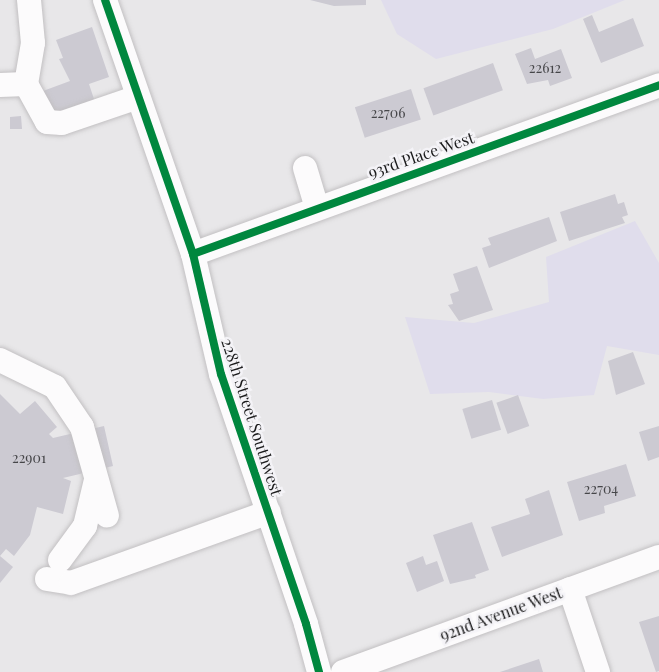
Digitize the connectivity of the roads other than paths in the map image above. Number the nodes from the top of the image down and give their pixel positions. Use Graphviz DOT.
graph roads {
  1 [pos="29,0"];
  2 [pos="105,0"];
  3 [pos="26,84"];
  4 [pos="0,85"];
  5 [pos="659,86"];
  6 [pos="138,97"];
  7 [pos="305,168"];
  8 [pos="316,208"];
  9 [pos="193,254"];
  10 [pos="0,360"];
  11 [pos="96,480"];
  12 [pos="268,512"];
  13 [pos="107,516"];
  14 [pos="659,557"];
  15 [pos="570,589"];
  16 [pos="319,672"];
  17 [pos="343,672"];
  18 [pos="598,672"];
  1 -- 3 [label="street"];
  2 -- 6 [label="street, 228th Street Southwest"];
  3 -- 4 [label="street"];
  3 -- 6 [label="street"];
  5 -- 8 [label="street, 93rd Place West"];
  6 -- 9 [label="street, 228th Street Southwest"];
  7 -- 8 [label="street"];
  8 -- 9 [label="street, 93rd Place West"];
  9 -- 12 [label="street, 228th Street Southwest"];
  10 -- 11 [label="street"];
  11 -- 12 [label="street"];
  11 -- 13 [label="street"];
  12 -- 16 [label="street, 228th Street Southwest"];
  14 -- 15 [label="street, 92nd Avenue West"];
  15 -- 17 [label="street, 92nd Avenue West"];
  15 -- 18 [label="street"];
}
